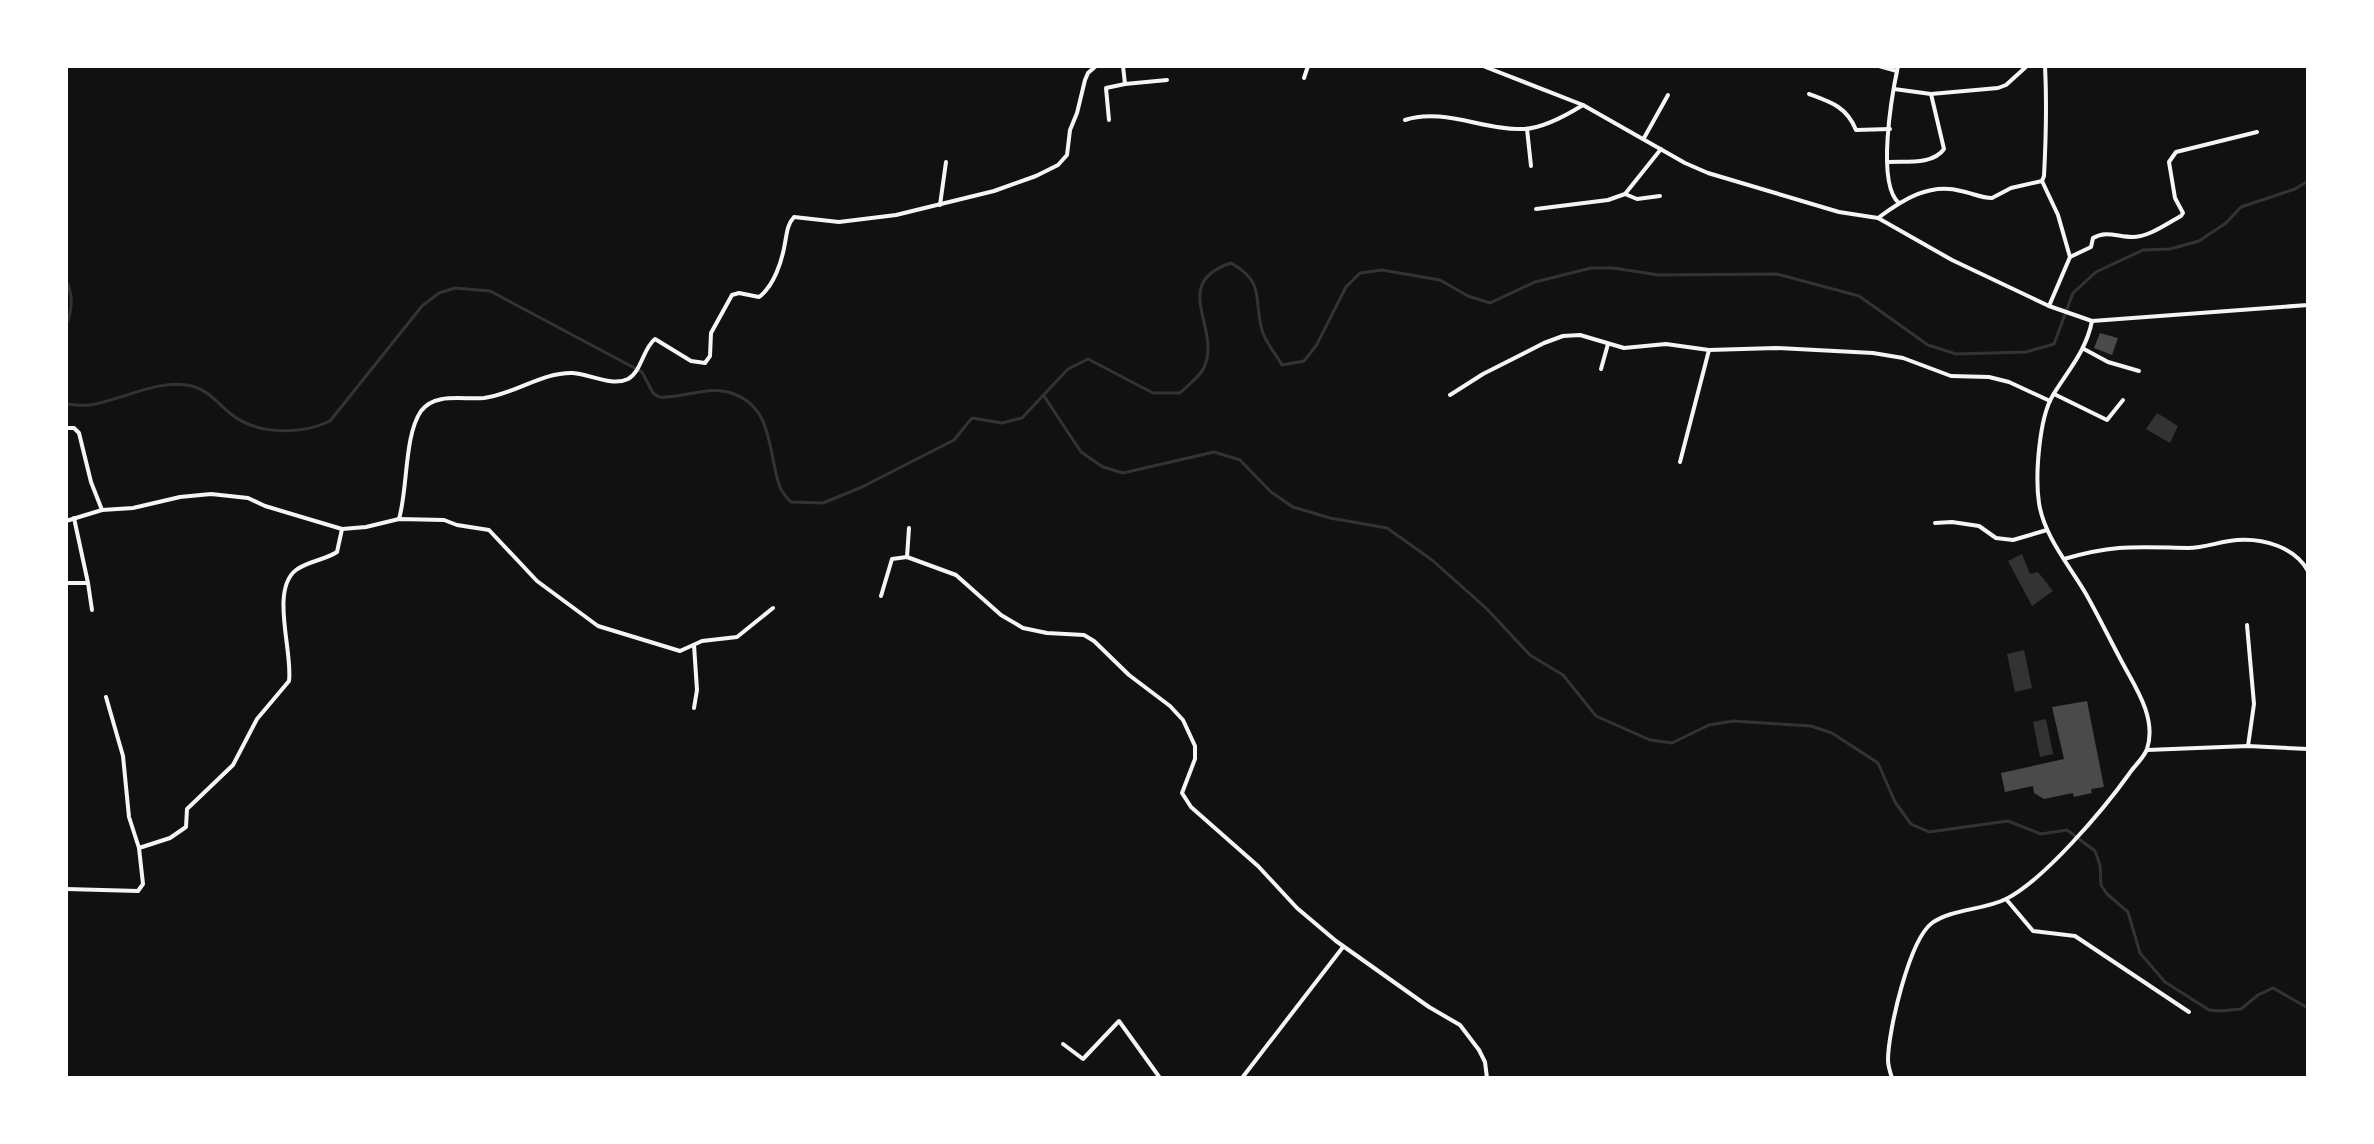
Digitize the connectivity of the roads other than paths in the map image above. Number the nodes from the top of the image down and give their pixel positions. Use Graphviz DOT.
graph roads {
  1 [pos="1096,66"];
  2 [pos="1123,66"];
  3 [pos="1308,66"];
  4 [pos="1483,66"];
  5 [pos="1879,66"];
  6 [pos="2027,66"];
  7 [pos="2045,66"];
  8 [pos="1897,69"];
  9 [pos="1304,78"];
  10 [pos="1167,80"];
  11 [pos="1125,84"];
  12 [pos="1894,89"];
  13 [pos="1809,94"];
  14 [pos="1931,94"];
  15 [pos="1668,95"];
  16 [pos="1583,105"];
  17 [pos="1109,120"];
  18 [pos="1405,120"];
  19 [pos="1527,129"];
  20 [pos="1890,129"];
  21 [pos="2257,132"];
  22 [pos="1644,138"];
  23 [pos="1661,149"];
  24 [pos="946,162"];
  25 [pos="1888,162"];
  26 [pos="1531,166"];
  27 [pos="2042,181"];
  28 [pos="1625,194"];
  29 [pos="1660,196"];
  30 [pos="1899,203"];
  31 [pos="940,205"];
  32 [pos="1536,209"];
  33 [pos="1878,218"];
  34 [pos="2070,257"];
  35 [pos="2308,305"];
  36 [pos="2049,306"];
  37 [pos="2092,321"];
  38 [pos="1608,343"];
  39 [pos="2084,349"];
  40 [pos="1709,350"];
  41 [pos="1601,369"];
  42 [pos="2139,371"];
  43 [pos="2054,394"];
  44 [pos="1450,395"];
  45 [pos="2123,400"];
  46 [pos="2050,401"];
  47 [pos="66,428"];
  48 [pos="1680,462"];
  49 [pos="102,510"];
  50 [pos="74,518"];
  51 [pos="399,519"];
  52 [pos="66,521"];
  53 [pos="1935,523"];
  54 [pos="909,528"];
  55 [pos="342,529"];
  56 [pos="2047,530"];
  57 [pos="907,557"];
  58 [pos="2064,559"];
  59 [pos="2308,569"];
  60 [pos="66,583"];
  61 [pos="88,583"];
  62 [pos="881,596"];
  63 [pos="773,608"];
  64 [pos="92,610"];
  65 [pos="2247,625"];
  66 [pos="694,645"];
  67 [pos="106,697"];
  68 [pos="694,708"];
  69 [pos="2248,746"];
  70 [pos="2308,749"];
  71 [pos="2147,750"];
  72 [pos="139,848"];
  73 [pos="66,889"];
  74 [pos="2006,899"];
  75 [pos="1343,947"];
  76 [pos="2189,1012"];
  77 [pos="1063,1044"];
  78 [pos="1160,1078"];
  79 [pos="1242,1078"];
  80 [pos="1487,1078"];
  81 [pos="1892,1078"];
  1 -- 31 [label="street"];
  2 -- 11 [label="street"];
  3 -- 9 [label="street"];
  4 -- 16 [label="street"];
  5 -- 8 [label="street"];
  6 -- 14 [label="street"];
  7 -- 27 [label="street"];
  8 -- 12 [label="street"];
  10 -- 11 [label="street"];
  11 -- 17 [label="street"];
  12 -- 14 [label="street"];
  12 -- 20 [label="street"];
  13 -- 20 [label="street"];
  14 -- 25 [label="street"];
  15 -- 22 [label="street"];
  16 -- 19 [label="street"];
  16 -- 22 [label="street"];
  18 -- 19 [label="street"];
  19 -- 26 [label="street"];
  20 -- 25 [label="street"];
  21 -- 34 [label="street"];
  22 -- 23 [label="street"];
  23 -- 28 [label="street"];
  23 -- 33 [label="street"];
  24 -- 31 [label="street"];
  25 -- 30 [label="street"];
  27 -- 30 [label="street"];
  27 -- 34 [label="street"];
  28 -- 29 [label="street"];
  28 -- 32 [label="street"];
  30 -- 33 [label="street"];
  31 -- 51 [label="street"];
  33 -- 36 [label="street"];
  34 -- 36 [label="street"];
  35 -- 37 [label="street"];
  36 -- 37 [label="street"];
  37 -- 39 [label="street"];
  38 -- 40 [label="street"];
  38 -- 41 [label="street"];
  38 -- 44 [label="street"];
  39 -- 42 [label="street"];
  39 -- 43 [label="street"];
  40 -- 46 [label="street"];
  40 -- 48 [label="street"];
  43 -- 45 [label="street"];
  43 -- 46 [label="street"];
  46 -- 56 [label="street"];
  47 -- 49 [label="street"];
  49 -- 50 [label="street"];
  49 -- 55 [label="street"];
  50 -- 52 [label="street"];
  50 -- 61 [label="street"];
  51 -- 55 [label="street"];
  51 -- 66 [label="street"];
  53 -- 56 [label="street"];
  54 -- 57 [label="street"];
  55 -- 72 [label="street"];
  56 -- 58 [label="street"];
  57 -- 62 [label="street"];
  57 -- 75 [label="street"];
  58 -- 59 [label="street"];
  58 -- 71 [label="street"];
  60 -- 61 [label="street"];
  61 -- 64 [label="street"];
  63 -- 66 [label="street"];
  65 -- 69 [label="street"];
  66 -- 68 [label="street"];
  67 -- 72 [label="street"];
  69 -- 70 [label="street"];
  69 -- 71 [label="street"];
  71 -- 74 [label="street"];
  72 -- 73 [label="street"];
  74 -- 76 [label="street"];
  74 -- 81 [label="street"];
  75 -- 79 [label="street"];
  75 -- 80 [label="street"];
  77 -- 78 [label="street"];
}
